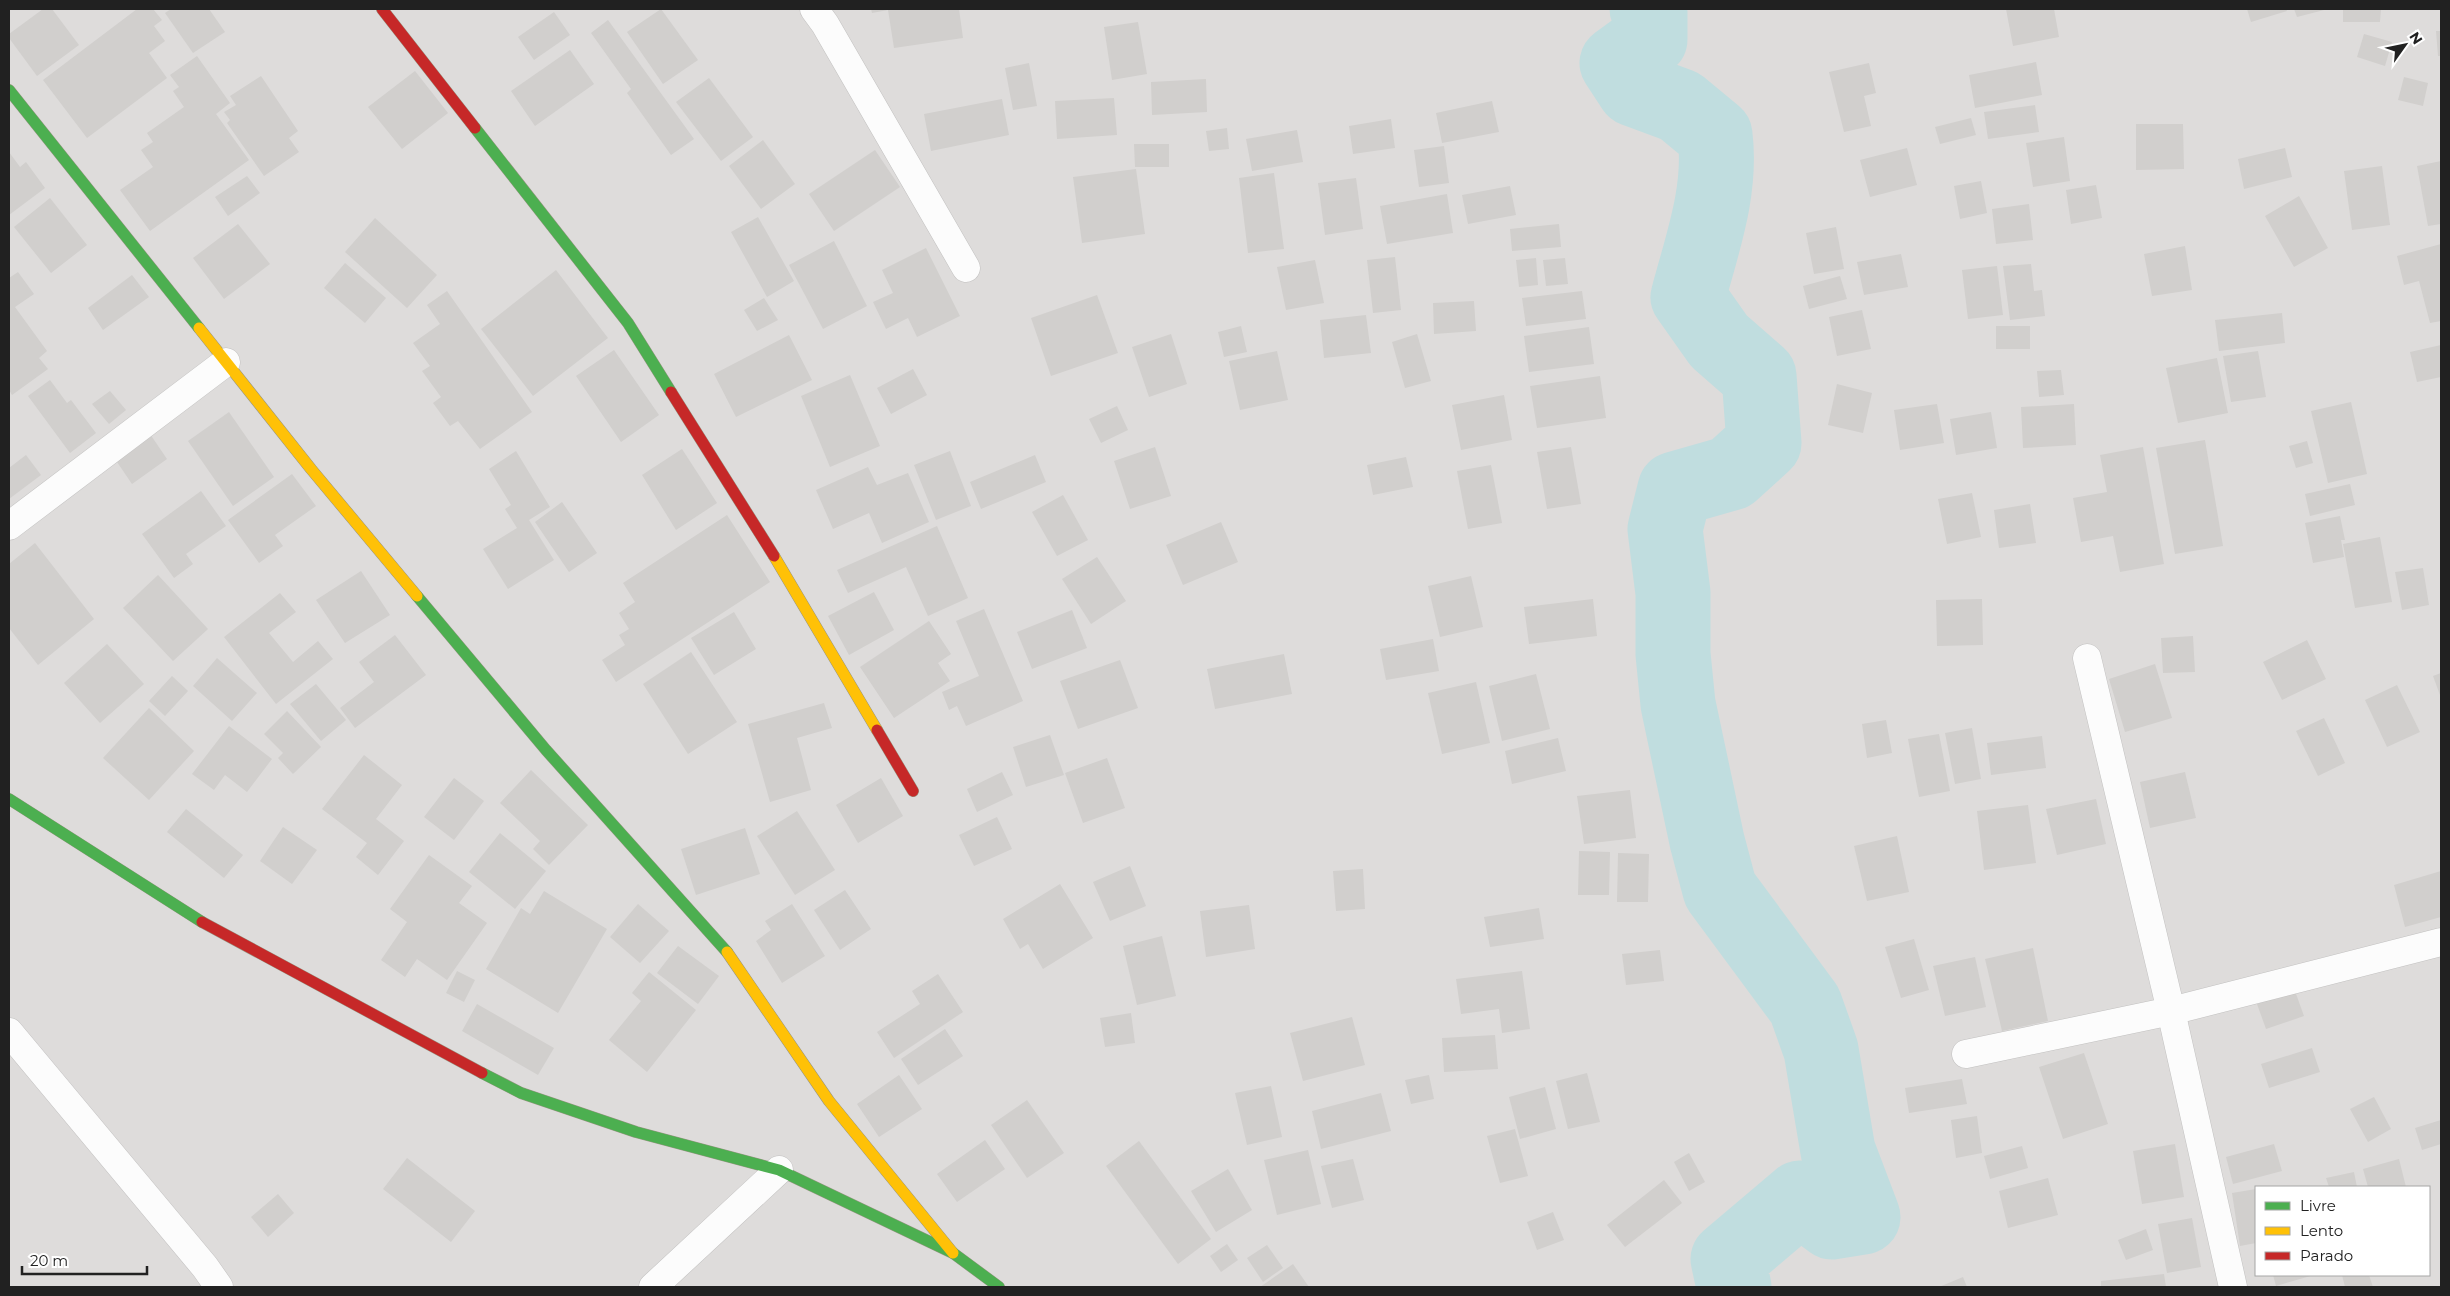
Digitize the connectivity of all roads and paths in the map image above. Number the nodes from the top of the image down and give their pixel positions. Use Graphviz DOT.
graph roads {
  1 [pos="382,9"];
  2 [pos="814,9"];
  3 [pos="9,90"];
  4 [pos="966,268"];
  5 [pos="226,362"];
  6 [pos="9,526"];
  7 [pos="2087,658"];
  8 [pos="913,791"];
  9 [pos="9,799"];
  10 [pos="2441,942"];
  11 [pos="2171,1011"];
  12 [pos="9,1032"];
  13 [pos="1966,1054"];
  14 [pos="779,1170"];
  15 [pos="952,1253"];
  16 [pos="219,1287"];
  17 [pos="653,1287"];
  18 [pos="999,1287"];
  19 [pos="2233,1287"];
  1 -- 8 [label="street"];
  2 -- 4 [label="street"];
  3 -- 5 [label="street"];
  5 -- 6 [label="street"];
  5 -- 15 [label="street"];
  7 -- 11 [label="street"];
  9 -- 14 [label="street"];
  10 -- 11 [label="street"];
  11 -- 13 [label="street"];
  11 -- 19 [label="street"];
  12 -- 16 [label="street"];
  14 -- 15 [label="street"];
  14 -- 17 [label="street"];
  15 -- 18 [label="street"];
}
